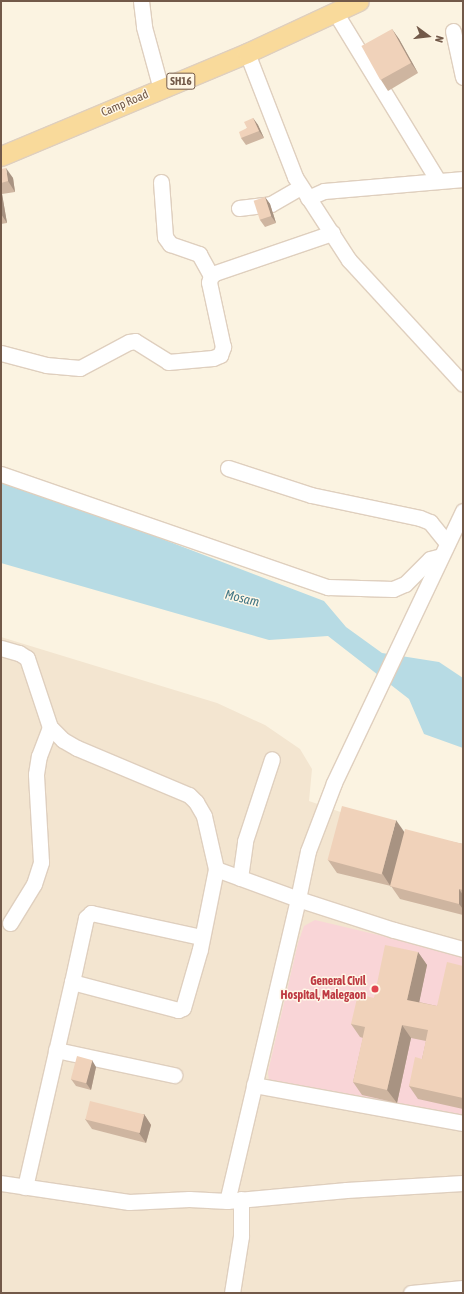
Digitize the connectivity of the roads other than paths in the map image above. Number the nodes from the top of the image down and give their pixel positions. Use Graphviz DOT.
graph roads {
  1 [pos="141,1"];
  2 [pos="359,1"];
  3 [pos="335,12"];
  4 [pos="453,31"];
  5 [pos="247,53"];
  6 [pos="463,77"];
  7 [pos="161,89"];
  8 [pos="1,156"];
  9 [pos="463,179"];
  10 [pos="438,181"];
  11 [pos="161,182"];
  12 [pos="305,192"];
  13 [pos="239,208"];
  14 [pos="332,233"];
  15 [pos="210,276"];
  16 [pos="1,354"];
  17 [pos="463,384"];
  18 [pos="228,468"];
  19 [pos="1,474"];
  20 [pos="463,511"];
  21 [pos="444,550"];
  22 [pos="1,648"];
  23 [pos="50,727"];
  24 [pos="272,759"];
  25 [pos="216,869"];
  26 [pos="240,878"];
  27 [pos="298,899"];
  28 [pos="10,923"];
  29 [pos="201,937"];
  30 [pos="463,949"];
  31 [pos="72,982"];
  32 [pos="56,1050"];
  33 [pos="174,1075"];
  34 [pos="254,1085"];
  35 [pos="463,1123"];
  36 [pos="1,1183"];
  37 [pos="463,1183"];
  38 [pos="25,1187"];
  39 [pos="234,1200"];
  40 [pos="463,1288"];
  41 [pos="232,1293"];
  42 [pos="411,1293"];
  1 -- 7 [label="street"];
  2 -- 3 [label="main road, Camp Road / SH16"];
  3 -- 5 [label="main road, Camp Road / SH16"];
  3 -- 10 [label="street"];
  4 -- 6 [label="street"];
  5 -- 7 [label="main road, Camp Road / SH16"];
  5 -- 12 [label="street"];
  7 -- 8 [label="main road, Camp Road / SH16"];
  9 -- 10 [label="street"];
  10 -- 12 [label="street"];
  11 -- 15 [label="street"];
  12 -- 13 [label="street"];
  12 -- 14 [label="street"];
  14 -- 15 [label="street"];
  14 -- 17 [label="street"];
  15 -- 16 [label="street"];
  18 -- 21 [label="street"];
  19 -- 21 [label="street"];
  20 -- 21 [label="street"];
  21 -- 27 [label="street"];
  22 -- 23 [label="street"];
  23 -- 25 [label="street"];
  23 -- 28 [label="street"];
  24 -- 26 [label="street"];
  25 -- 26 [label="street"];
  25 -- 29 [label="street"];
  26 -- 27 [label="street"];
  27 -- 30 [label="street"];
  27 -- 34 [label="street"];
  29 -- 31 [label="street"];
  29 -- 31 [label="street"];
  31 -- 32 [label="street"];
  32 -- 33 [label="street"];
  32 -- 38 [label="street"];
  34 -- 35 [label="street"];
  34 -- 39 [label="street"];
  36 -- 38 [label="street"];
  37 -- 39 [label="street"];
  38 -- 39 [label="street"];
  39 -- 41 [label="street"];
  40 -- 42 [label="street"];
}
